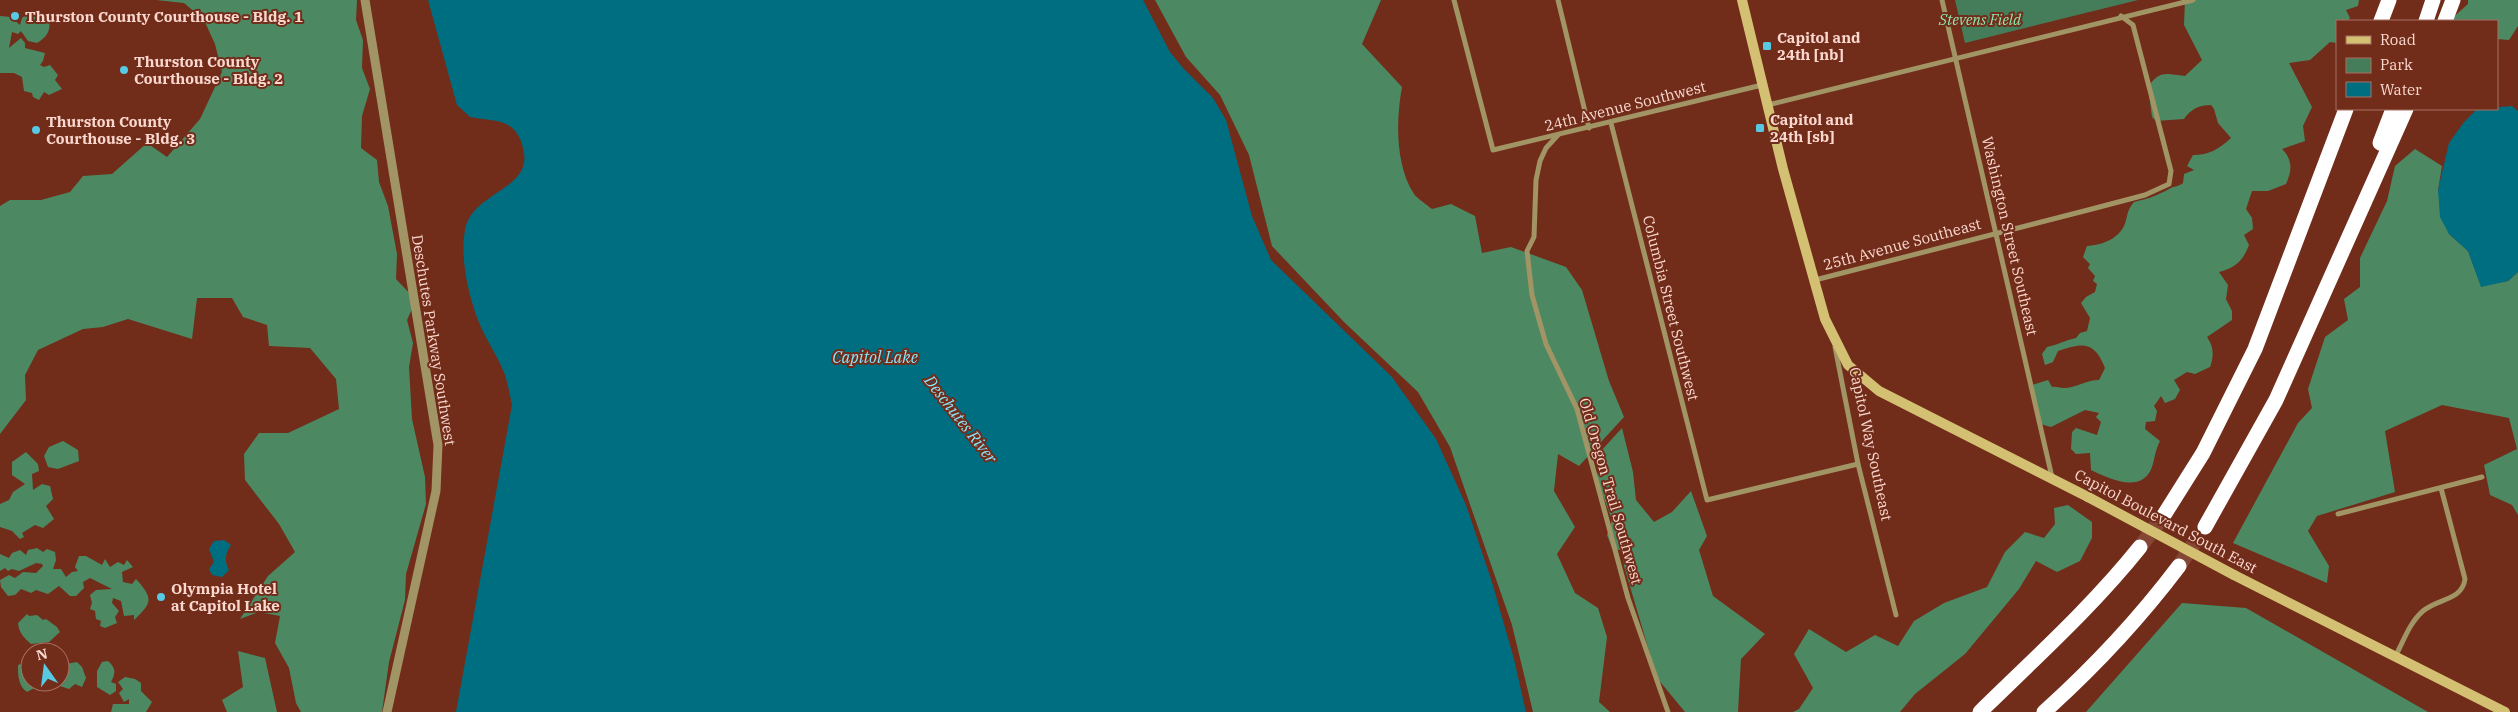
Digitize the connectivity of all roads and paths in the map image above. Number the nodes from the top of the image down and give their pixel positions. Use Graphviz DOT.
graph roads {
  1 [pos="365,0"];
  2 [pos="1454,0"];
  3 [pos="1558,0"];
  4 [pos="1742,0"];
  5 [pos="1942,0"];
  6 [pos="2193,0"];
  7 [pos="2383,0"];
  8 [pos="2389,0"];
  9 [pos="2433,0"];
  10 [pos="2453,0"];
  11 [pos="2121,16"];
  12 [pos="2379,20"];
  13 [pos="2379,20"];
  14 [pos="2426,20"];
  15 [pos="2444,20"];
  16 [pos="1956,59"];
  17 [pos="1762,85"];
  18 [pos="1767,105"];
  19 [pos="2346,110"];
  20 [pos="2393,110"];
  21 [pos="2406,110"];
  22 [pos="1611,122"];
  23 [pos="1590,128"];
  24 [pos="1558,136"];
  25 [pos="1996,232"];
  26 [pos="1815,280"];
  27 [pos="2315,312"];
  28 [pos="1833,334"];
  29 [pos="1858,464"];
  30 [pos="2482,477"];
  31 [pos="2052,478"];
  32 [pos="2441,488"];
  33 [pos="2338,514"];
  34 [pos="2164,515"];
  35 [pos="2205,527"];
  36 [pos="2140,547"];
  37 [pos="2179,566"];
  38 [pos="1896,615"];
  39 [pos="2396,656"];
  40 [pos="387,712"];
  41 [pos="1668,712"];
  42 [pos="1980,712"];
  43 [pos="2044,712"];
  44 [pos="2505,712"];
  1 -- 40 [label="street, Deschutes Parkway Southwest"];
  2 -- 24 [label="street, 24th Avenue Southwest"];
  3 -- 23 [label="street"];
  4 -- 17 [label="main road, Capitol Way Southeast"];
  5 -- 16 [label="street, Washington Street Southeast"];
  6 -- 11 [label="street"];
  7 -- 12 [label="highway"];
  8 -- 13 [label="highway"];
  9 -- 14 [label="highway"];
  10 -- 15 [label="highway"];
  11 -- 16 [label="street"];
  11 -- 25 [label="street, 25th Avenue Southeast"];
  16 -- 18 [label="street"];
  16 -- 25 [label="street, Washington Street Southeast"];
  17 -- 18 [label="main road, Capitol Way Southeast"];
  17 -- 22 [label="street, 24th Avenue Southwest"];
  18 -- 26 [label="main road, Capitol Way Southeast"];
  19 -- 34 [label="highway"];
  20 -- 27 [label="highway"];
  21 -- 27 [label="highway"];
  22 -- 23 [label="street, 24th Avenue Southwest"];
  22 -- 29 [label="street, Columbia Street Southwest"];
  23 -- 24 [label="street, 24th Avenue Southwest"];
  24 -- 41 [label="street, Old Oregon Trail Southwest"];
  25 -- 26 [label="street, 25th Avenue Southeast"];
  25 -- 31 [label="street, Washington Street Southeast"];
  26 -- 28 [label="main road, Capitol Way Southeast"];
  27 -- 35 [label="highway"];
  28 -- 29 [label="street, Capitol Way Southeast"];
  28 -- 31 [label="main road, Capitol Boulevard South East"];
  29 -- 38 [label="street, Capitol Way Southeast"];
  30 -- 32 [label="street"];
  31 -- 39 [label="main road, Capitol Boulevard South East, bridge"];
  32 -- 33 [label="street"];
  32 -- 39 [label="street"];
  36 -- 42 [label="highway"];
  37 -- 43 [label="highway"];
  39 -- 44 [label="main road, Capitol Boulevard South East"];
}
